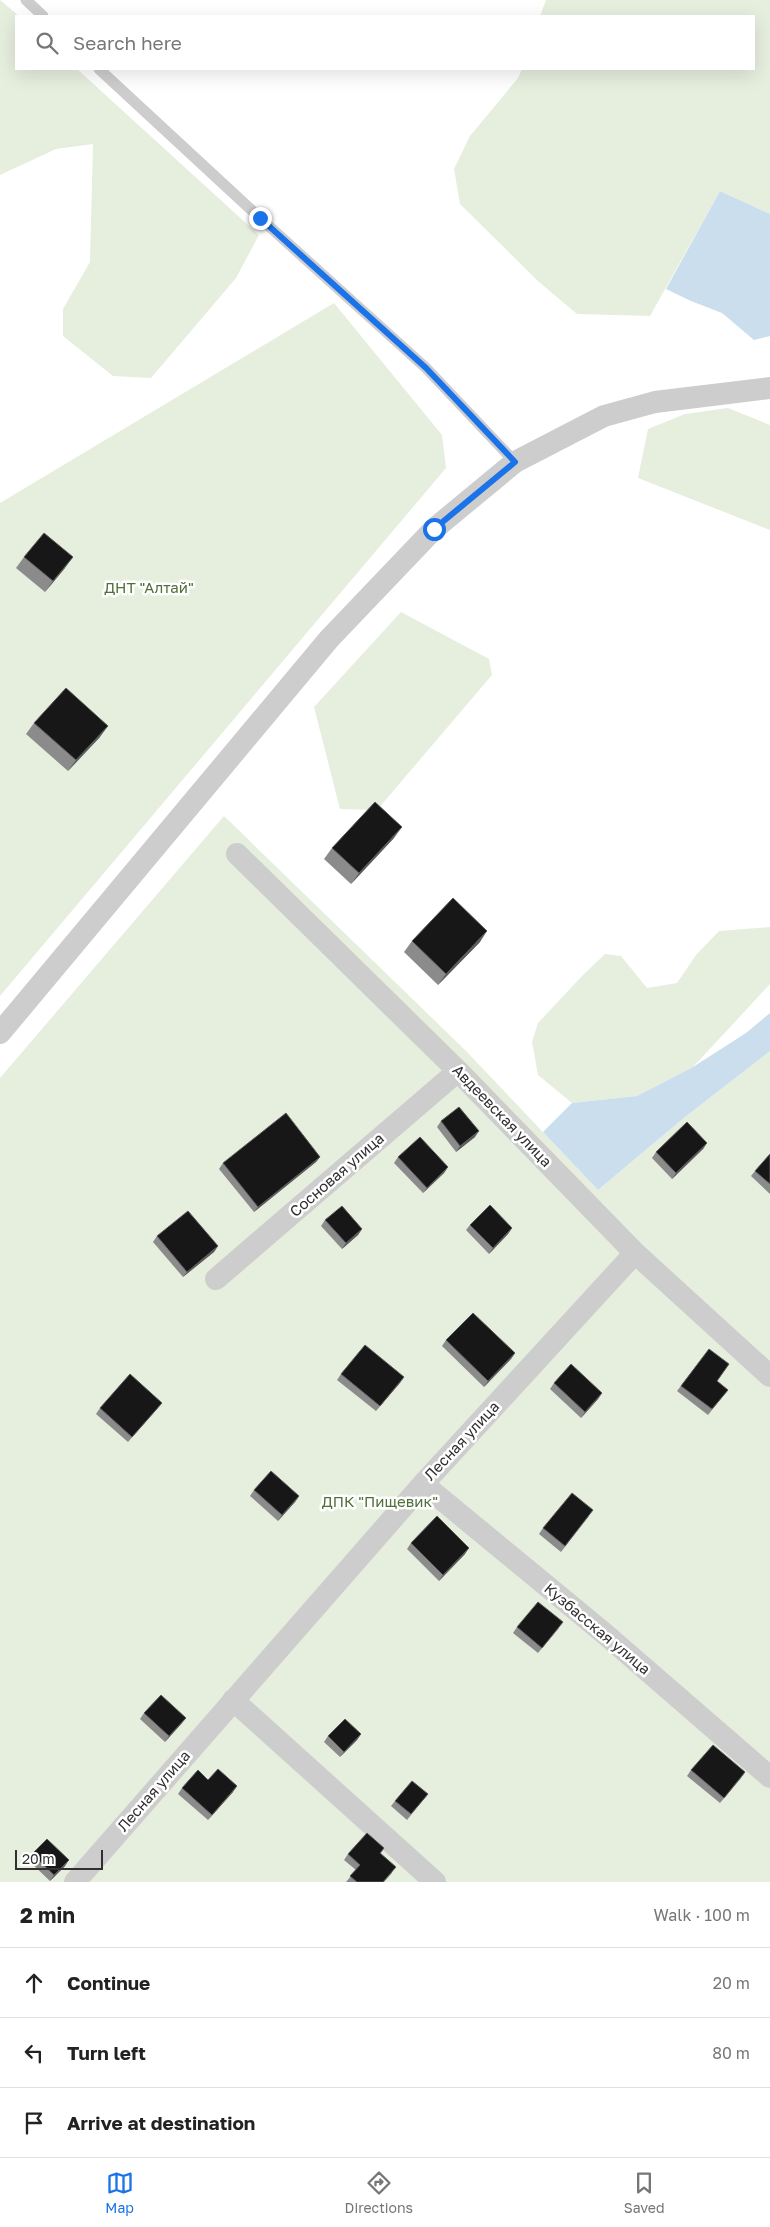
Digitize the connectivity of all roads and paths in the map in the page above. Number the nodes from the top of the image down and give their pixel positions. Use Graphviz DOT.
graph roads {
  1 [pos="26,0"];
  2 [pos="42,15"];
  3 [pos="100,70"];
  4 [pos="770,388"];
  5 [pos="515,462"];
  6 [pos="237,854"];
  7 [pos="0,1033"];
  8 [pos="458,1071"];
  9 [pos="635,1253"];
  10 [pos="216,1279"];
  11 [pos="770,1376"];
  12 [pos="423,1484"];
  13 [pos="233,1700"];
  14 [pos="770,1777"];
  15 [pos="410,1874"];
  16 [pos="75,1882"];
  17 [pos="435,1882"];
  1 -- 2 [label="lane"];
  3 -- 5 [label="lane"];
  4 -- 5 [label="street"];
  5 -- 7 [label="street"];
  6 -- 8 [label="street, Авдеевская улица"];
  8 -- 9 [label="street, Авдеевская улица"];
  8 -- 10 [label="street, Сосновая улица"];
  9 -- 11 [label="street, Авдеевская улица"];
  9 -- 12 [label="street, Лесная улица"];
  12 -- 13 [label="street, Лесная улица"];
  12 -- 14 [label="street, Кузбасская улица"];
  13 -- 15 [label="street"];
  13 -- 16 [label="street, Лесная улица"];
  15 -- 17 [label="street"];
}
